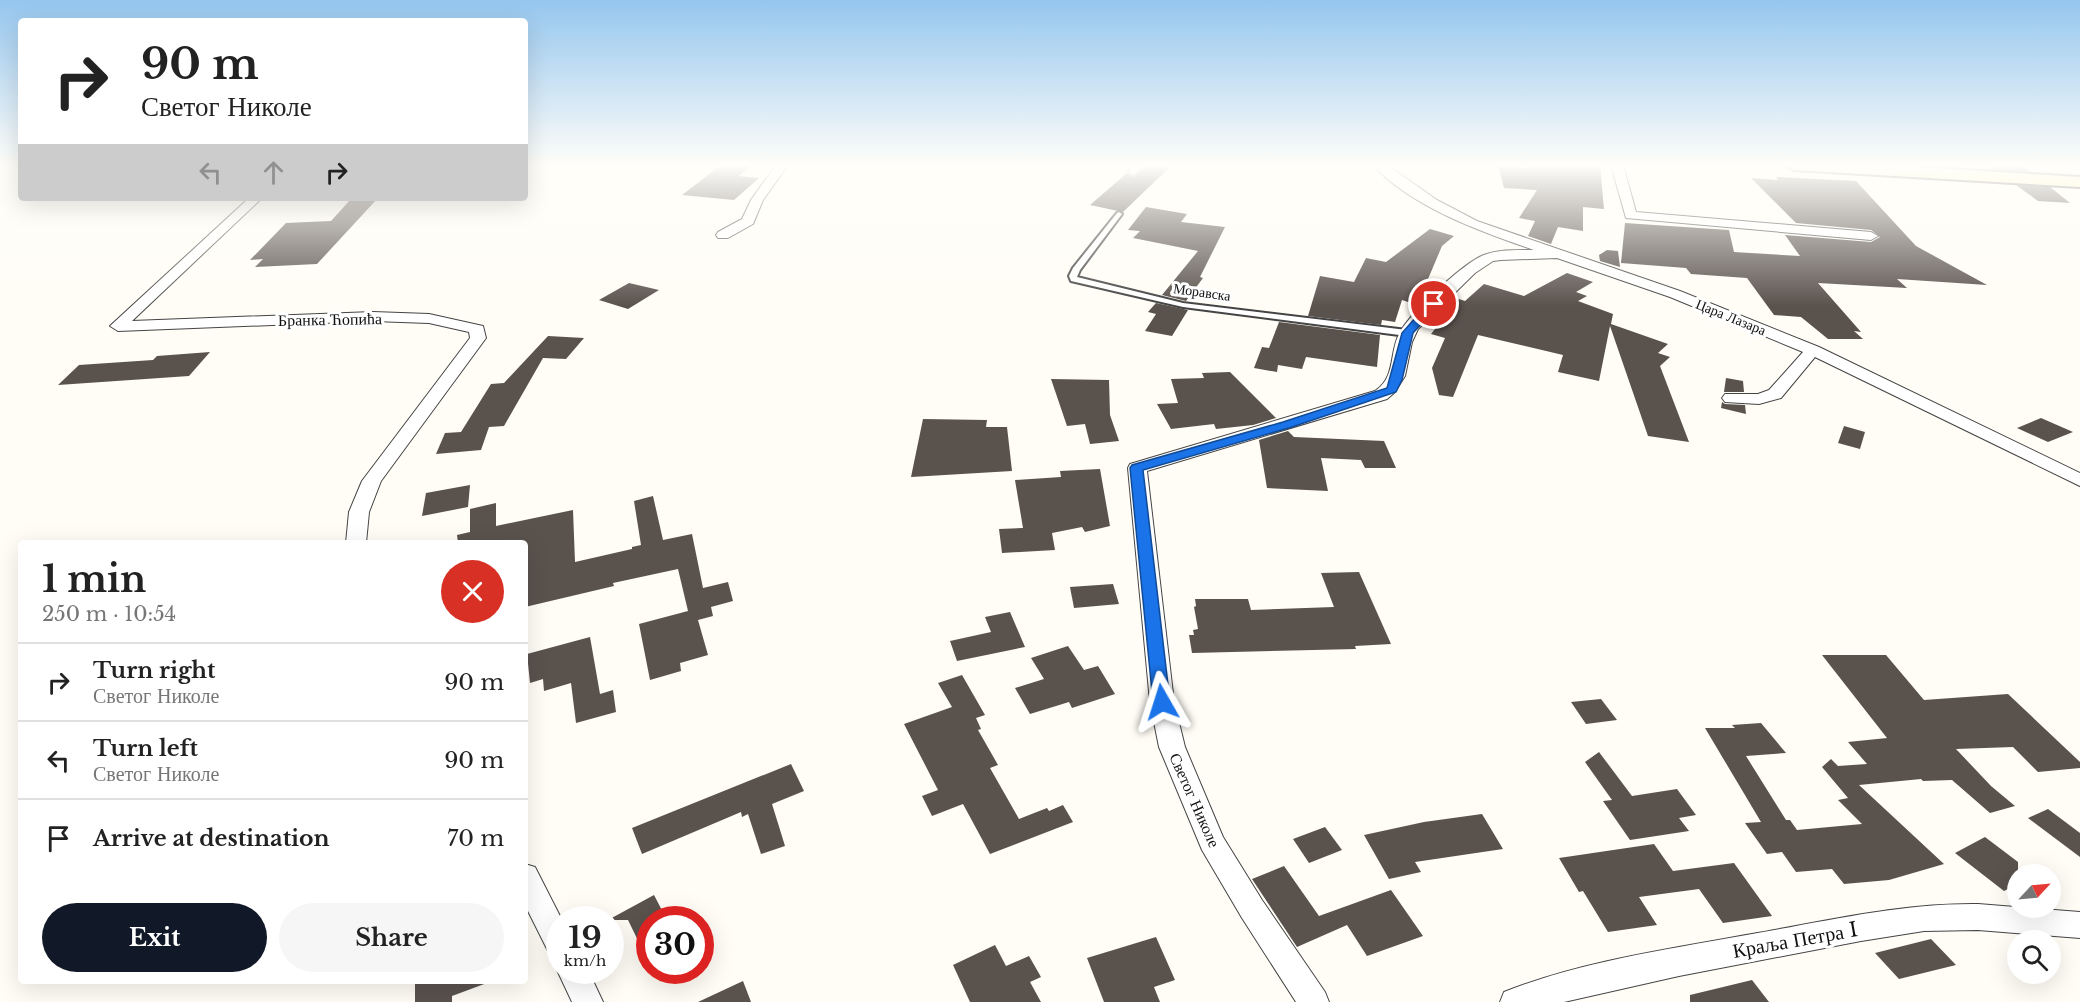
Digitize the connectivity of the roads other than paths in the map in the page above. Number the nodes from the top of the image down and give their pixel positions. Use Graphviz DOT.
graph roads {
  1 [pos="241,212"];
  2 [pos="752,212"];
  3 [pos="1449,212"];
  4 [pos="1630,212"];
  5 [pos="1119,214"];
  6 [pos="1472,224"];
  7 [pos="723,235"];
  8 [pos="1871,236"];
  9 [pos="1484,249"];
  10 [pos="1557,254"];
  11 [pos="1407,333"];
  12 [pos="1813,350"];
  13 [pos="1731,398"];
  14 [pos="2080,480"];
  15 [pos="356,540"];
  16 [pos="528,882"];
  17 [pos="546,917"];
  18 [pos="2080,925"];
  19 [pos="579,984"];
  20 [pos="588,1002"];
  21 [pos="1314,1002"];
  22 [pos="1515,1002"];
  1 -- 15 [label="street, Бранка Ћопића"];
  2 -- 7 [label="street"];
  3 -- 6 [label="street, Цара Лазара"];
  4 -- 8 [label="street"];
  5 -- 11 [label="lane, Моравска"];
  6 -- 9 [label="street"];
  6 -- 10 [label="street, Цара Лазара"];
  9 -- 10 [label="street"];
  9 -- 11 [label="street, Светог Николе"];
  10 -- 12 [label="street, Цара Лазара"];
  11 -- 21 [label="street, Светог Николе"];
  12 -- 13 [label="street"];
  12 -- 14 [label="street, Цара Лазара"];
  16 -- 17 [label="street"];
  18 -- 22 [label="street, Краља Петра I"];
  19 -- 20 [label="street"];
}
